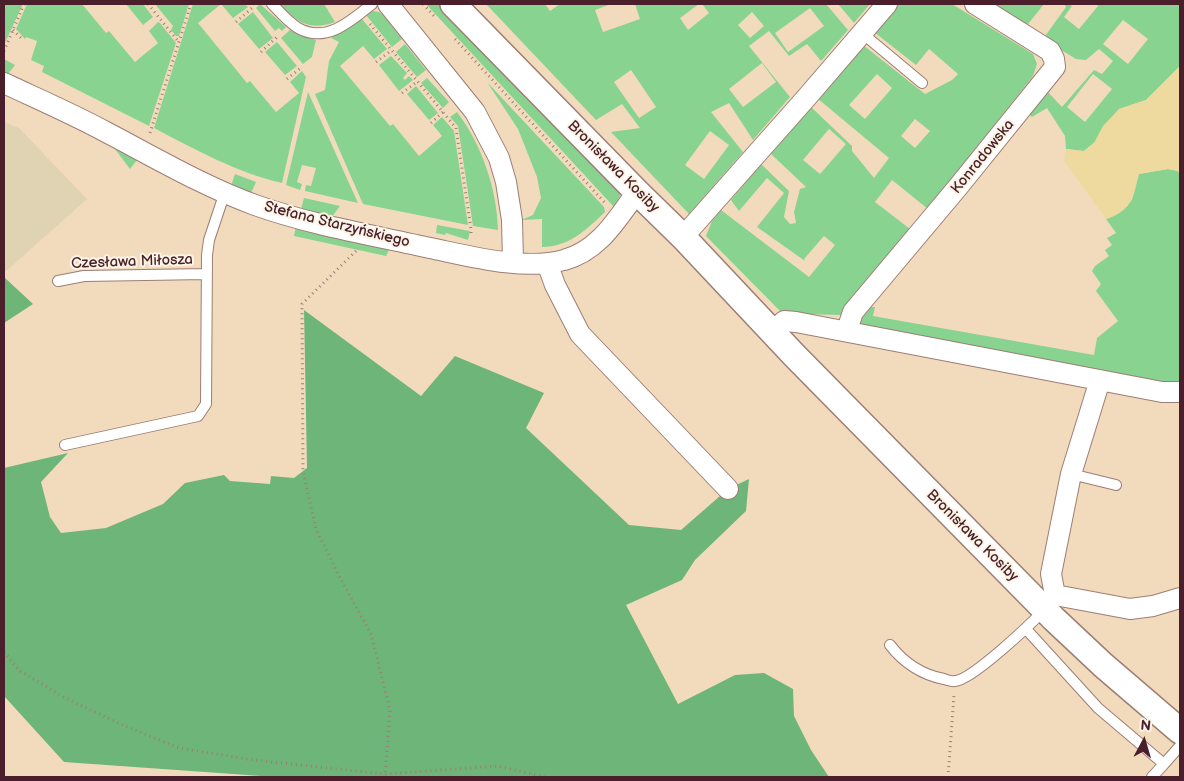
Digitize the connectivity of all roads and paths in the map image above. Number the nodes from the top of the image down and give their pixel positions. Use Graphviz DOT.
graph roads {
  1 [pos="24,4"];
  2 [pos="148,4"];
  3 [pos="191,4"];
  4 [pos="272,4"];
  5 [pos="372,4"];
  6 [pos="388,4"];
  7 [pos="423,4"];
  8 [pos="886,4"];
  9 [pos="974,4"];
  10 [pos="252,8"];
  11 [pos="444,11"];
  12 [pos="367,21"];
  13 [pos="236,22"];
  14 [pos="13,29"];
  15 [pos="862,33"];
  16 [pos="277,38"];
  17 [pos="453,38"];
  18 [pos="23,40"];
  19 [pos="178,41"];
  20 [pos="392,50"];
  21 [pos="4,51"];
  22 [pos="261,52"];
  23 [pos="376,62"];
  24 [pos="302,67"];
  25 [pos="287,78"];
  26 [pos="418,81"];
  27 [pos="4,83"];
  28 [pos="922,83"];
  29 [pos="402,93"];
  30 [pos="443,112"];
  31 [pos="431,122"];
  32 [pos="150,133"];
  33 [pos="225,192"];
  34 [pos="637,192"];
  35 [pos="608,209"];
  36 [pos="471,229"];
  37 [pos="683,236"];
  38 [pos="356,251"];
  39 [pos="513,262"];
  40 [pos="547,263"];
  41 [pos="206,274"];
  42 [pos="58,281"];
  43 [pos="847,330"];
  44 [pos="772,332"];
  45 [pos="1100,380"];
  46 [pos="1180,392"];
  47 [pos="65,445"];
  48 [pos="1071,474"];
  49 [pos="1116,485"];
  50 [pos="728,489"];
  51 [pos="1180,598"];
  52 [pos="1050,602"];
  53 [pos="1026,629"];
  54 [pos="890,645"];
  55 [pos="4,652"];
  56 [pos="955,681"];
  57 [pos="1180,731"];
  58 [pos="1180,746"];
  59 [pos="1164,764"];
  60 [pos="385,776"];
  61 [pos="544,777"];
  62 [pos="948,777"];
  63 [pos="1152,777"];
  1 -- 14 [label="path"];
  2 -- 19 [label="path"];
  3 -- 19 [label="path"];
  4 -- 5 [label="lane"];
  6 -- 39 [label="street"];
  7 -- 11 [label="path"];
  8 -- 15 [label="street"];
  9 -- 43 [label="street, Konradowska"];
  10 -- 13 [label="path"];
  11 -- 34 [label="street, Bronisława Kosiby"];
  12 -- 20 [label="path"];
  14 -- 18 [label="path"];
  14 -- 21 [label="path"];
  15 -- 28 [label="lane"];
  15 -- 37 [label="street"];
  16 -- 22 [label="path"];
  17 -- 35 [label="path"];
  19 -- 32 [label="path"];
  20 -- 23 [label="path"];
  20 -- 26 [label="path"];
  24 -- 25 [label="path"];
  26 -- 29 [label="path"];
  26 -- 30 [label="path"];
  27 -- 33 [label="street, Stefana Starzyńskiego"];
  30 -- 31 [label="path"];
  30 -- 36 [label="path"];
  33 -- 39 [label="street, Stefana Starzyńskiego"];
  33 -- 41 [label="lane, Czesława Miłosza"];
  34 -- 37 [label="street, Bronisława Kosiby"];
  34 -- 40 [label="street, Stefana Starzyńskiego"];
  37 -- 44 [label="street, Bronisława Kosiby"];
  38 -- 60 [label="path"];
  39 -- 40 [label="street, Stefana Starzyńskiego"];
  40 -- 50 [label="street"];
  41 -- 42 [label="lane, Czesława Miłosza"];
  41 -- 47 [label="lane, Czesława Miłosza"];
  43 -- 44 [label="street"];
  43 -- 45 [label="street"];
  44 -- 52 [label="street, Bronisława Kosiby"];
  45 -- 46 [label="street"];
  45 -- 48 [label="street"];
  48 -- 49 [label="lane"];
  48 -- 52 [label="street"];
  51 -- 52 [label="street"];
  52 -- 53 [label="lane"];
  52 -- 57 [label="street, Bronisława Kosiby"];
  53 -- 56 [label="lane"];
  53 -- 59 [label="lane"];
  54 -- 56 [label="lane"];
  55 -- 60 [label="path"];
  56 -- 62 [label="path"];
  58 -- 59 [label="lane"];
  59 -- 63 [label="lane"];
  60 -- 61 [label="path"];
}
